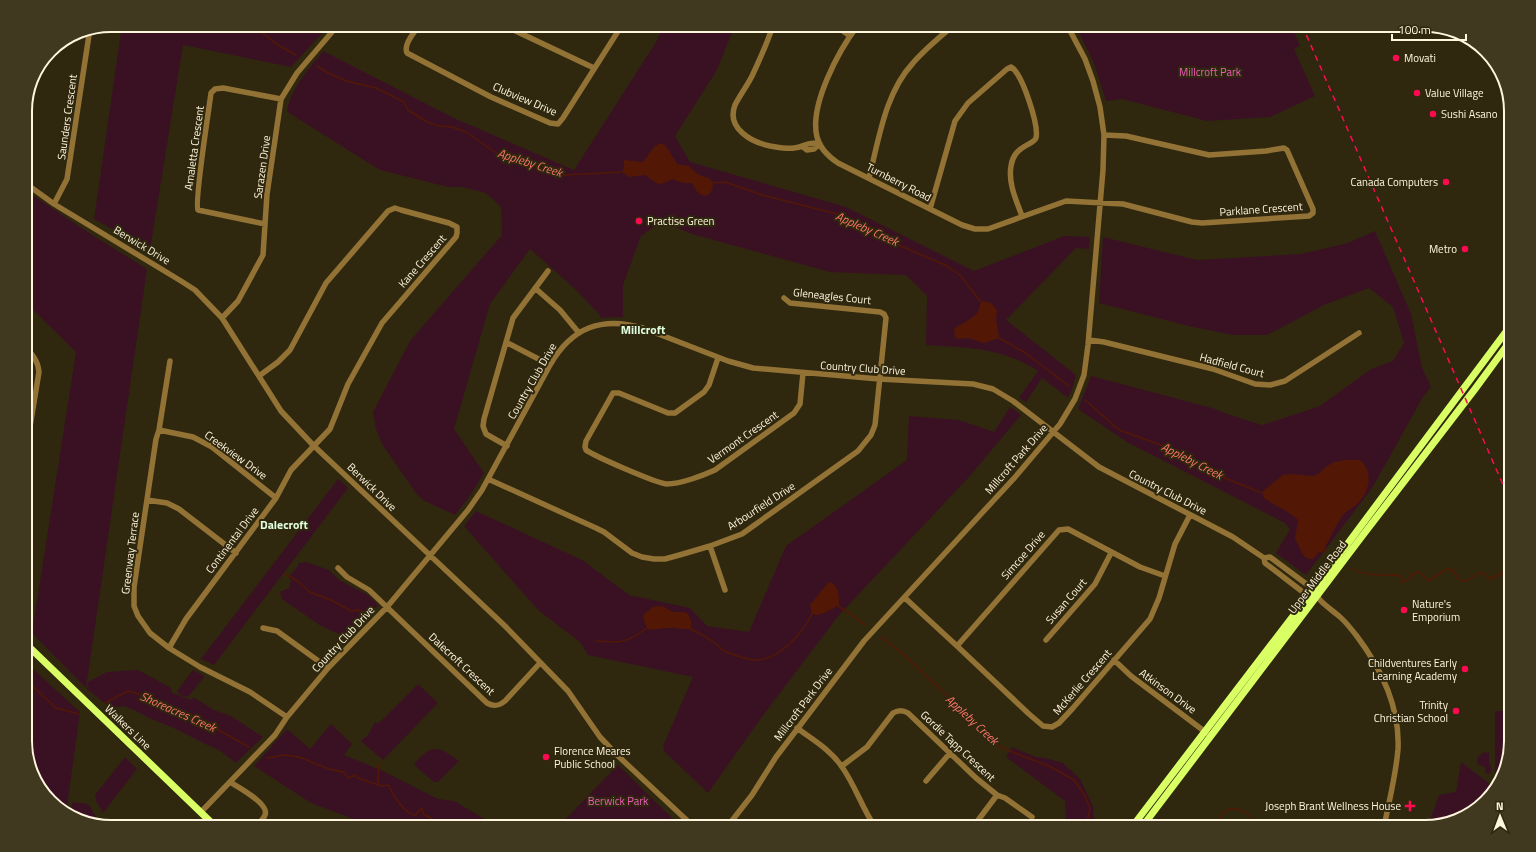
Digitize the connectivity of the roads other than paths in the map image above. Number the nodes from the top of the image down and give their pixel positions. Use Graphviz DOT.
graph roads {
  1 [pos="332,32"];
  2 [pos="415,32"];
  3 [pos="518,32"];
  4 [pos="617,32"];
  5 [pos="770,32"];
  6 [pos="845,32"];
  7 [pos="853,32"];
  8 [pos="946,32"];
  9 [pos="1071,32"];
  10 [pos="89,35"];
  11 [pos="850,36"];
  12 [pos="594,68"];
  13 [pos="281,99"];
  14 [pos="1104,136"];
  15 [pos="820,144"];
  16 [pos="868,178"];
  17 [pos="32,188"];
  18 [pos="1100,203"];
  19 [pos="54,204"];
  20 [pos="930,209"];
  21 [pos="1022,216"];
  22 [pos="265,224"];
  23 [pos="548,271"];
  24 [pos="535,288"];
  25 [pos="784,298"];
  26 [pos="222,318"];
  27 [pos="579,333"];
  28 [pos="1359,333"];
  29 [pos="1504,334"];
  30 [pos="1089,340"];
  31 [pos="506,342"];
  32 [pos="1504,350"];
  33 [pos="32,356"];
  34 [pos="718,358"];
  35 [pos="170,361"];
  36 [pos="550,366"];
  37 [pos="803,373"];
  38 [pos="259,376"];
  39 [pos="879,379"];
  40 [pos="33,417"];
  41 [pos="32,422"];
  42 [pos="159,430"];
  43 [pos="1053,432"];
  44 [pos="313,445"];
  45 [pos="507,446"];
  46 [pos="488,479"];
  47 [pos="276,498"];
  48 [pos="147,500"];
  49 [pos="1190,515"];
  50 [pos="710,546"];
  51 [pos="236,553"];
  52 [pos="1111,553"];
  53 [pos="430,556"];
  54 [pos="1264,558"];
  55 [pos="1283,567"];
  56 [pos="338,568"];
  57 [pos="1278,573"];
  58 [pos="1165,576"];
  59 [pos="1313,589"];
  60 [pos="725,590"];
  61 [pos="1308,596"];
  62 [pos="1316,597"];
  63 [pos="905,598"];
  64 [pos="388,607"];
  65 [pos="263,628"];
  66 [pos="1046,640"];
  67 [pos="957,646"];
  68 [pos="169,648"];
  69 [pos="32,650"];
  70 [pos="1114,660"];
  71 [pos="540,663"];
  72 [pos="328,668"];
  73 [pos="287,717"];
  74 [pos="797,728"];
  75 [pos="1208,733"];
  76 [pos="950,753"];
  77 [pos="842,766"];
  78 [pos="926,781"];
  79 [pos="230,782"];
  80 [pos="997,795"];
  81 [pos="201,812"];
  82 [pos="1032,817"];
  83 [pos="209,820"];
  84 [pos="261,820"];
  85 [pos="687,820"];
  86 [pos="732,820"];
  87 [pos="870,820"];
  88 [pos="978,820"];
  89 [pos="1138,820"];
  90 [pos="1147,820"];
  91 [pos="1385,820"];
  1 -- 13 [label="street, Sarazen Drive"];
  2 -- 12 [label="street, Clubview Drive"];
  3 -- 12 [label="street"];
  4 -- 12 [label="street, Clubview Drive"];
  5 -- 15 [label="street"];
  6 -- 11 [label="street"];
  7 -- 11 [label="street"];
  8 -- 16 [label="street"];
  9 -- 14 [label="street, Millcroft Park Drive"];
  10 -- 19 [label="street, Saunders Crescent"];
  11 -- 15 [label="street"];
  13 -- 22 [label="street, Sarazen Drive"];
  13 -- 22 [label="street, Amaletta Crescent"];
  14 -- 18 [label="street, Millcroft Park Drive"];
  14 -- 18 [label="street, Parklane Crescent"];
  15 -- 16 [label="street, Turnberry Road"];
  16 -- 20 [label="street, Turnberry Road"];
  17 -- 19 [label="street, Berwick Drive"];
  18 -- 21 [label="street, Turnberry Road"];
  18 -- 30 [label="street, Millcroft Park Drive"];
  19 -- 26 [label="street, Berwick Drive"];
  20 -- 21 [label="street, Turnberry Road"];
  20 -- 21 [label="street"];
  22 -- 26 [label="street, Sarazen Drive"];
  23 -- 24 [label="street"];
  24 -- 27 [label="street"];
  24 -- 31 [label="street"];
  25 -- 39 [label="street, Gleneagles Court"];
  26 -- 38 [label="street, Berwick Drive"];
  27 -- 34 [label="street, Country Club Drive"];
  27 -- 36 [label="street, Country Club Drive"];
  28 -- 30 [label="street, Hadfield Court"];
  29 -- 59 [label="main road, Upper Middle Road"];
  30 -- 43 [label="street, Millcroft Park Drive"];
  31 -- 36 [label="street"];
  31 -- 45 [label="street"];
  32 -- 62 [label="main road, Upper Middle Road"];
  33 -- 40 [label="street"];
  34 -- 37 [label="street, Country Club Drive"];
  34 -- 37 [label="street, Vermont Crescent"];
  35 -- 42 [label="street, Greenway Terrace"];
  36 -- 45 [label="street, Country Club Drive"];
  37 -- 39 [label="street, Country Club Drive"];
  38 -- 44 [label="street, Berwick Drive"];
  38 -- 44 [label="street, Kane Crescent"];
  39 -- 43 [label="street, Country Club Drive"];
  39 -- 50 [label="street, Arbourfield Drive"];
  40 -- 41 [label="street"];
  42 -- 47 [label="street, Creekview Drive"];
  42 -- 48 [label="street, Greenway Terrace"];
  43 -- 49 [label="street, Country Club Drive"];
  43 -- 63 [label="street, Millcroft Park Drive"];
  44 -- 47 [label="street, Continental Drive"];
  44 -- 53 [label="street, Berwick Drive"];
  45 -- 46 [label="street, Country Club Drive"];
  46 -- 50 [label="street, Arbourfield Drive"];
  46 -- 53 [label="street, Country Club Drive"];
  47 -- 51 [label="street, Continental Drive"];
  48 -- 51 [label="street"];
  48 -- 68 [label="street, Greenway Terrace"];
  49 -- 54 [label="street, Country Club Drive"];
  49 -- 58 [label="street, McKerlie Crescent"];
  50 -- 60 [label="street"];
  51 -- 68 [label="street, Continental Drive"];
  52 -- 58 [label="street, Simcoe Drive"];
  52 -- 66 [label="street, Susan Court"];
  52 -- 67 [label="street, Simcoe Drive"];
  53 -- 64 [label="street, Country Club Drive"];
  53 -- 71 [label="street, Berwick Drive"];
  54 -- 55 [label="street, Country Club Drive"];
  54 -- 57 [label="street, Country Club Drive"];
  55 -- 57 [label="street"];
  55 -- 59 [label="street, Country Club Drive"];
  56 -- 64 [label="street"];
  57 -- 61 [label="street, Country Club Drive"];
  58 -- 70 [label="street, McKerlie Crescent"];
  59 -- 61 [label="main road, Upper Middle Road"];
  59 -- 62 [label="street"];
  61 -- 62 [label="street"];
  61 -- 75 [label="main road, Upper Middle Road"];
  62 -- 75 [label="main road, Upper Middle Road"];
  62 -- 91 [label="street"];
  63 -- 67 [label="street, McKerlie Crescent"];
  63 -- 74 [label="street, Millcroft Park Drive"];
  64 -- 71 [label="street, Dalecroft Crescent"];
  64 -- 72 [label="street, Country Club Drive"];
  65 -- 72 [label="street"];
  67 -- 70 [label="street, McKerlie Crescent"];
  68 -- 73 [label="street, Greenway Terrace"];
  69 -- 81 [label="main road, Walkers Line"];
  70 -- 75 [label="street, Atkinson Drive"];
  71 -- 85 [label="street, Berwick Drive"];
  72 -- 73 [label="street, Country Club Drive"];
  73 -- 79 [label="street, Country Club Drive"];
  74 -- 77 [label="street"];
  74 -- 86 [label="street, Millcroft Park Drive"];
  75 -- 89 [label="main road, Upper Middle Road"];
  75 -- 90 [label="main road, Upper Middle Road"];
  76 -- 77 [label="street, Gordie Tapp Crescent"];
  76 -- 78 [label="street"];
  76 -- 80 [label="street, Gordie Tapp Crescent"];
  77 -- 87 [label="street"];
  79 -- 81 [label="street, Country Club Drive"];
  79 -- 84 [label="street"];
  80 -- 82 [label="street"];
  80 -- 88 [label="street, Gordie Tapp Crescent"];
  81 -- 83 [label="main road, Walkers Line"];
}
